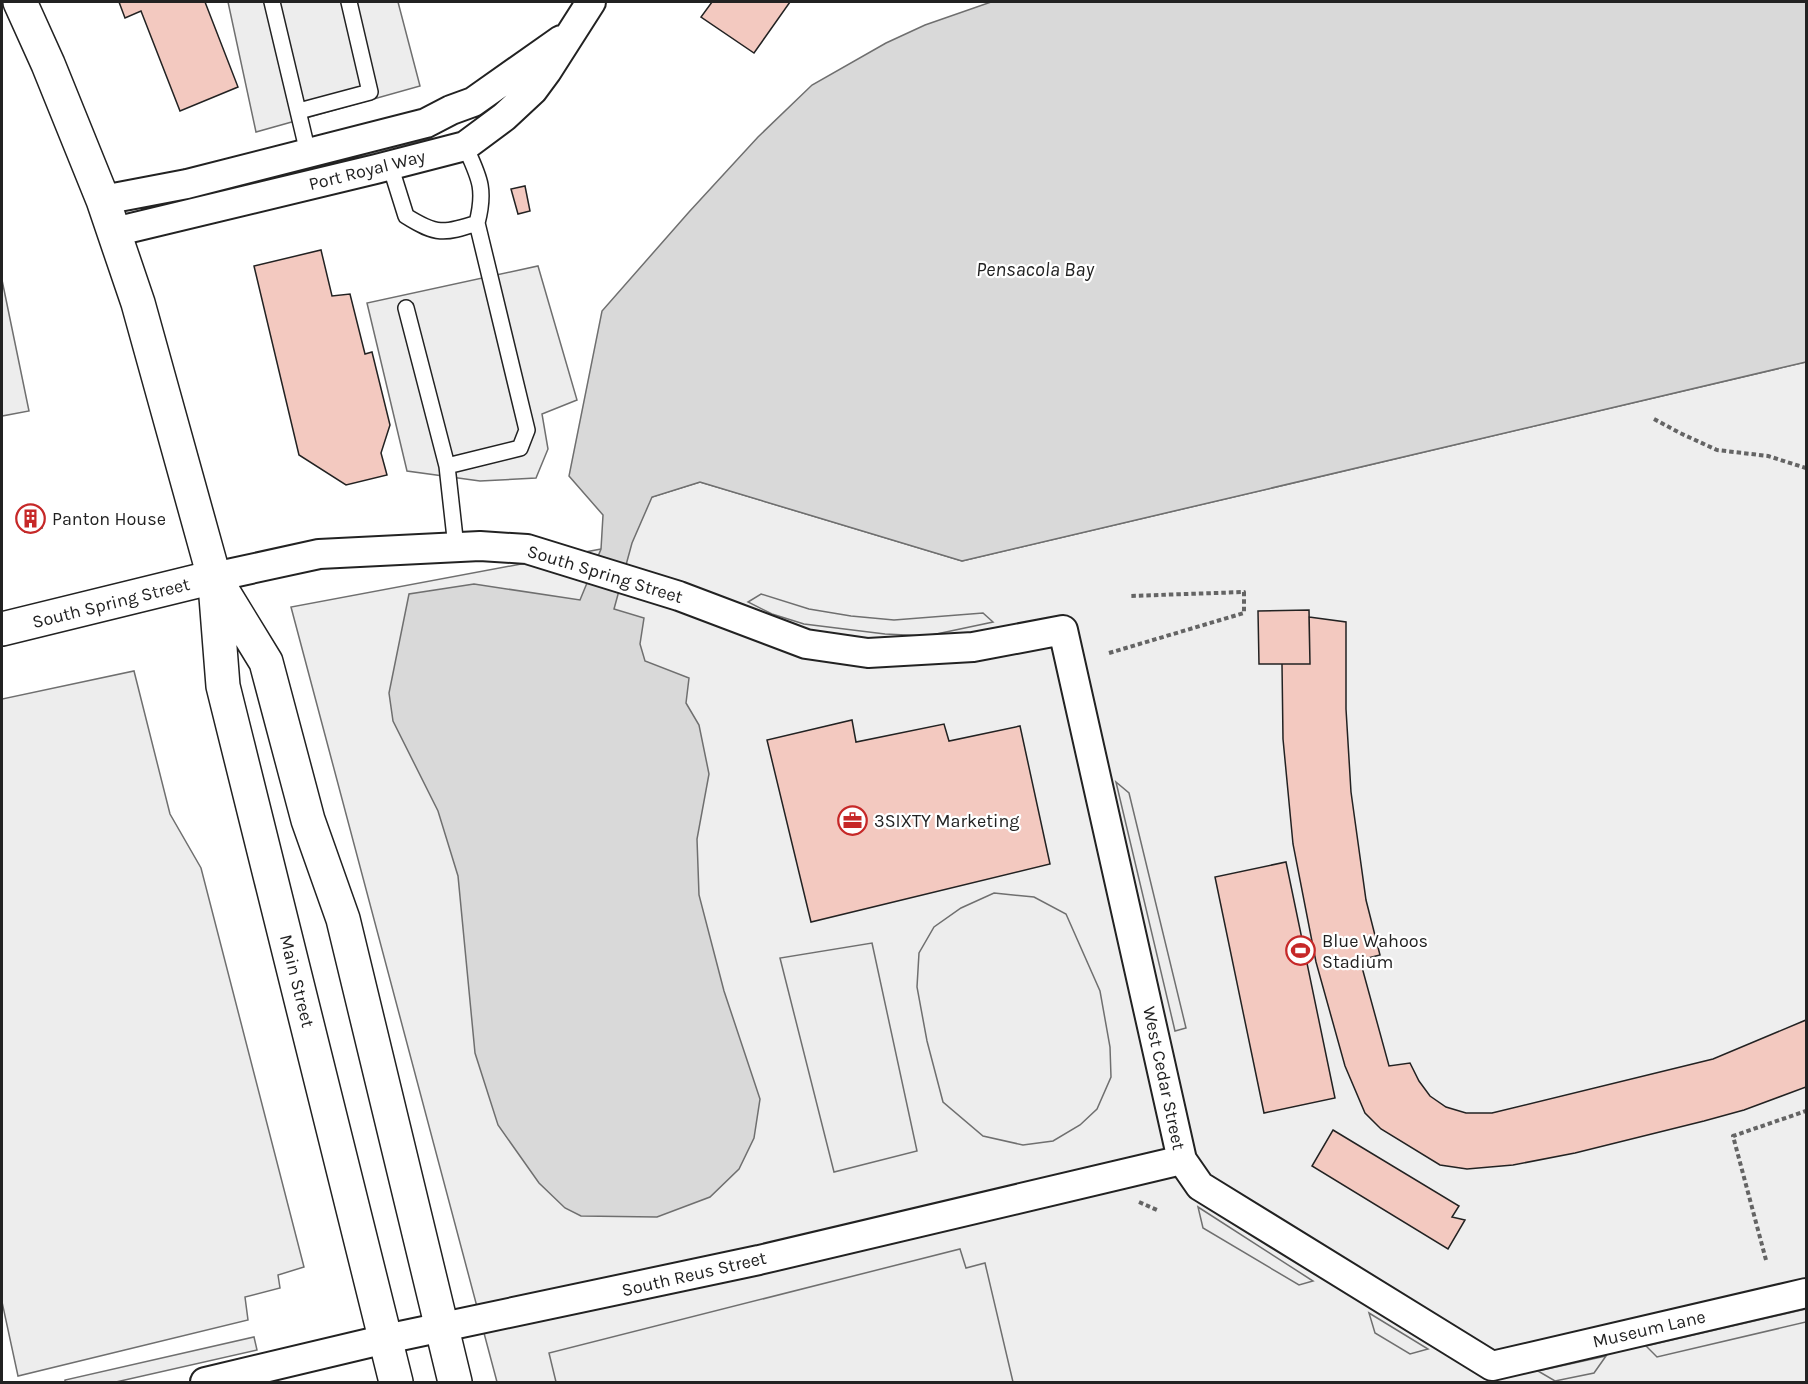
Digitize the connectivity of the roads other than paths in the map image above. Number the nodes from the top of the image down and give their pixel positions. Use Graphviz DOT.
graph roads {
  1 [pos="20,2"];
  2 [pos="272,2"];
  3 [pos="349,2"];
  4 [pos="591,2"];
  5 [pos="561,44"];
  6 [pos="452,110"];
  7 [pos="299,111"];
  8 [pos="391,133"];
  9 [pos="465,146"];
  10 [pos="308,153"];
  11 [pos="394,164"];
  12 [pos="315,183"];
  13 [pos="103,200"];
  14 [pos="477,223"];
  15 [pos="114,232"];
  16 [pos="406,308"];
  17 [pos="447,466"];
  18 [pos="456,547"];
  19 [pos="214,577"];
  20 [pos="2,629"];
  21 [pos="1063,630"];
  22 [pos="1182,1160"];
  23 [pos="1806,1293"];
  24 [pos="442,1328"];
  25 [pos="386,1339"];
  26 [pos="1490,1374"];
  27 [pos="205,1383"];
  28 [pos="396,1383"];
  29 [pos="455,1383"];
  1 -- 13 [label="main road"];
  2 -- 7 [label="lane"];
  3 -- 7 [label="lane"];
  4 -- 5 [label="street, Port Royal Way"];
  5 -- 6 [label="street, Port Royal Way"];
  5 -- 9 [label="street, Port Royal Way"];
  6 -- 8 [label="street, Port Royal Way"];
  6 -- 9 [label="street"];
  7 -- 10 [label="lane"];
  8 -- 10 [label="street, Port Royal Way"];
  8 -- 11 [label="street"];
  9 -- 11 [label="street, Port Royal Way"];
  9 -- 14 [label="lane"];
  10 -- 12 [label="street"];
  10 -- 13 [label="street, Port Royal Way"];
  11 -- 12 [label="street, Port Royal Way"];
  11 -- 14 [label="lane"];
  12 -- 15 [label="street, Port Royal Way"];
  13 -- 15 [label="main road"];
  14 -- 17 [label="lane"];
  15 -- 19 [label="main road"];
  16 -- 17 [label="lane"];
  17 -- 18 [label="lane"];
  18 -- 19 [label="street, South Spring Street"];
  18 -- 21 [label="street, South Spring Street"];
  19 -- 20 [label="main road, South Spring Street"];
  19 -- 24 [label="main road"];
  19 -- 25 [label="main road, Main Street"];
  21 -- 22 [label="street, West Cedar Street"];
  22 -- 24 [label="street, South Reus Street"];
  22 -- 26 [label="street, West Cedar Street"];
  23 -- 26 [label="street, Museum Lane"];
  24 -- 25 [label="street, South Reus Street"];
  24 -- 29 [label="main road"];
  25 -- 27 [label="street, South Reus Street"];
  25 -- 28 [label="main road, Main Street"];
}
